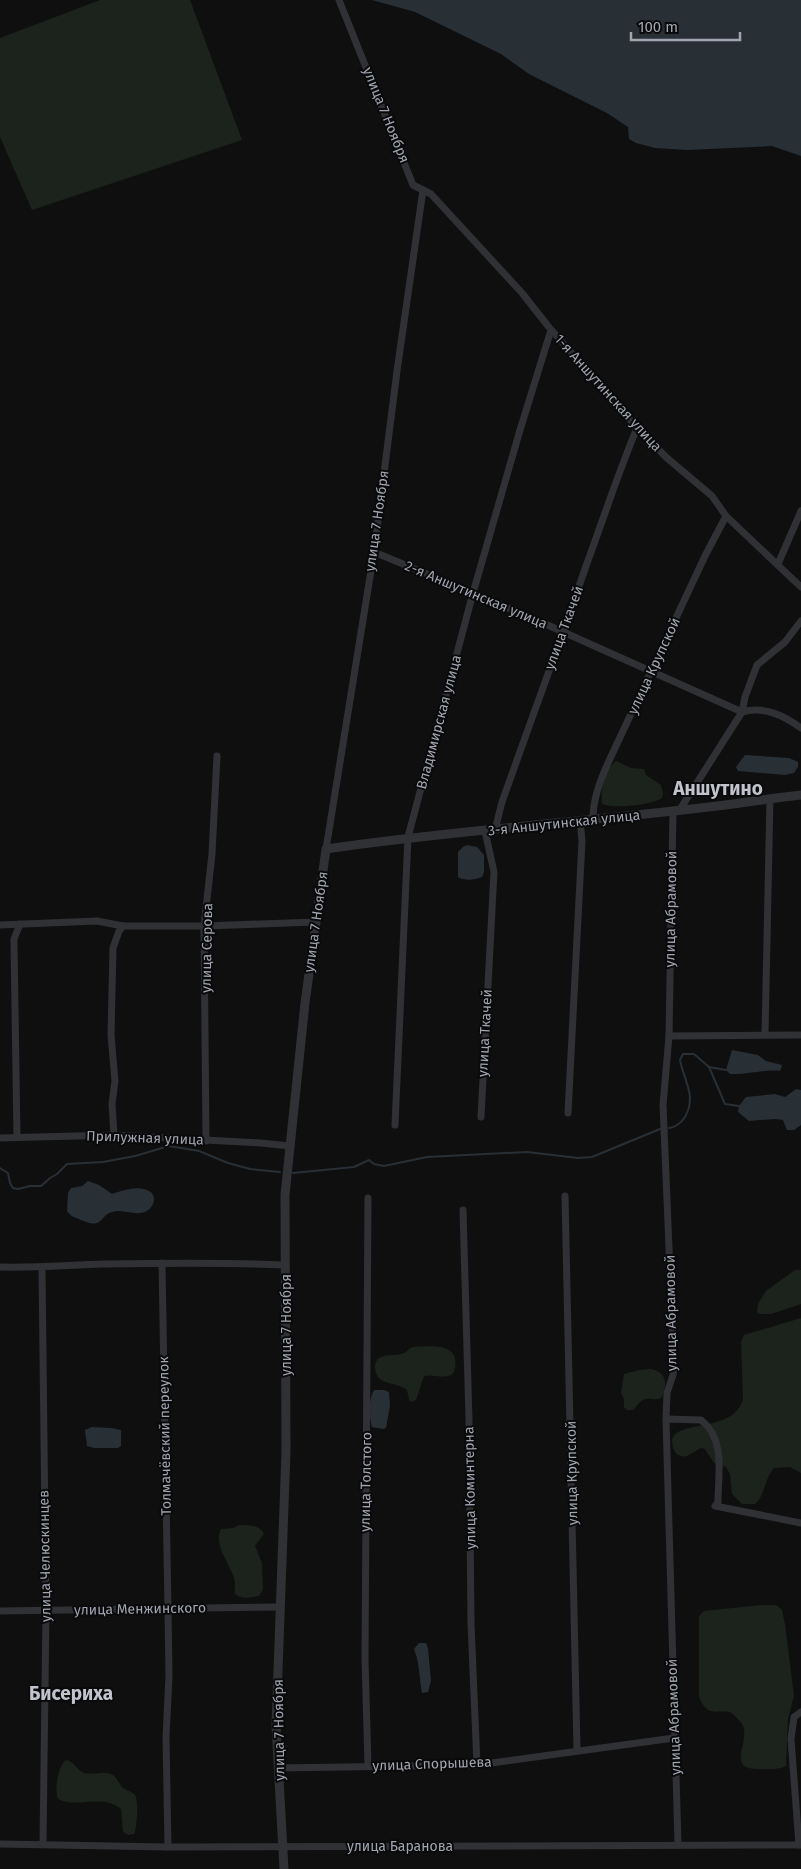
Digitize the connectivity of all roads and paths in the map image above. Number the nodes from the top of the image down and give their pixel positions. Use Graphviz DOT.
graph roads {
  1 [pos="339,0"];
  2 [pos="423,190"];
  3 [pos="551,330"];
  4 [pos="637,428"];
  5 [pos="801,511"];
  6 [pos="726,516"];
  7 [pos="374,552"];
  8 [pos="778,564"];
  9 [pos="801,587"];
  10 [pos="473,593"];
  11 [pos="801,621"];
  12 [pos="562,632"];
  13 [pos="652,671"];
  14 [pos="742,712"];
  15 [pos="801,728"];
  16 [pos="217,756"];
  17 [pos="801,795"];
  18 [pos="770,798"];
  19 [pos="676,811"];
  20 [pos="593,819"];
  21 [pos="580,820"];
  22 [pos="495,830"];
  23 [pos="485,831"];
  24 [pos="408,837"];
  25 [pos="326,849"];
  26 [pos="315,922"];
  27 [pos="20,924"];
  28 [pos="0,926"];
  29 [pos="123,926"];
  30 [pos="204,926"];
  31 [pos="765,1034"];
  32 [pos="801,1035"];
  33 [pos="669,1036"];
  34 [pos="568,1113"];
  35 [pos="480,1117"];
  36 [pos="395,1125"];
  37 [pos="114,1135"];
  38 [pos="17,1137"];
  39 [pos="0,1138"];
  40 [pos="206,1141"];
  41 [pos="290,1146"];
  42 [pos="565,1196"];
  43 [pos="368,1198"];
  44 [pos="463,1210"];
  45 [pos="162,1263"];
  46 [pos="285,1265"];
  47 [pos="0,1267"];
  48 [pos="42,1268"];
  49 [pos="666,1419"];
  50 [pos="801,1523"];
  51 [pos="280,1607"];
  52 [pos="46,1610"];
  53 [pos="168,1610"];
  54 [pos="0,1611"];
  55 [pos="801,1712"];
  56 [pos="674,1738"];
  57 [pos="577,1750"];
  58 [pos="477,1765"];
  59 [pos="368,1766"];
  60 [pos="278,1768"];
  61 [pos="0,1844"];
  62 [pos="43,1844"];
  63 [pos="678,1844"];
  64 [pos="800,1845"];
  65 [pos="283,1846"];
  66 [pos="168,1847"];
  67 [pos="284,1869"];
  1 -- 2 [label="street, улица 7 Ноября"];
  2 -- 3 [label="street, 1-я Аншутинская улица"];
  2 -- 7 [label="street, улица 7 Ноября"];
  3 -- 4 [label="street, 1-я Аншутинская улица"];
  3 -- 10 [label="street, Владимирская улица"];
  4 -- 6 [label="street, 1-я Аншутинская улица"];
  4 -- 12 [label="street, улица Ткачей"];
  5 -- 8 [label="street"];
  6 -- 8 [label="street, 1-я Аншутинская улица"];
  6 -- 13 [label="street, улица Крупской"];
  7 -- 10 [label="street, 2-я Аншутинская улица"];
  7 -- 25 [label="street, улица 7 Ноября"];
  8 -- 9 [label="street, 1-я Аншутинская улица"];
  10 -- 12 [label="street, 2-я Аншутинская улица"];
  10 -- 24 [label="street, Владимирская улица"];
  11 -- 14 [label="street"];
  12 -- 13 [label="street, 2-я Аншутинская улица"];
  12 -- 22 [label="street, улица Ткачей"];
  13 -- 14 [label="street, 2-я Аншутинская улица"];
  13 -- 20 [label="street, улица Крупской"];
  14 -- 15 [label="street"];
  14 -- 19 [label="street"];
  16 -- 30 [label="street, улица Серова"];
  17 -- 18 [label="street, 3-я Аншутинская улица"];
  18 -- 19 [label="street, 3-я Аншутинская улица"];
  18 -- 31 [label="street"];
  19 -- 20 [label="street, 3-я Аншутинская улица"];
  19 -- 33 [label="street, улица Абрамовой"];
  20 -- 21 [label="street, 3-я Аншутинская улица"];
  21 -- 22 [label="street, 3-я Аншутинская улица"];
  21 -- 34 [label="street"];
  22 -- 23 [label="street, 3-я Аншутинская улица"];
  23 -- 24 [label="street, 3-я Аншутинская улица"];
  23 -- 35 [label="street, улица Ткачей"];
  24 -- 25 [label="street, 3-я Аншутинская улица"];
  24 -- 36 [label="street, Владимирская улица"];
  25 -- 26 [label="street, улица 7 Ноября"];
  26 -- 30 [label="street"];
  26 -- 41 [label="street, улица 7 Ноября"];
  27 -- 28 [label="street"];
  27 -- 29 [label="street"];
  27 -- 38 [label="street"];
  29 -- 30 [label="street"];
  29 -- 37 [label="street"];
  30 -- 40 [label="street, улица Серова"];
  31 -- 32 [label="street"];
  31 -- 33 [label="street"];
  33 -- 49 [label="street, улица Абрамовой"];
  37 -- 38 [label="street, Прилужная улица"];
  37 -- 40 [label="street, Прилужная улица"];
  38 -- 39 [label="street, Прилужная улица"];
  40 -- 41 [label="street, Прилужная улица"];
  41 -- 46 [label="street, улица 7 Ноября"];
  42 -- 57 [label="street, улица Крупской"];
  43 -- 59 [label="street, улица Толстого"];
  44 -- 58 [label="street, улица Коминтерна"];
  45 -- 46 [label="street"];
  45 -- 48 [label="street"];
  45 -- 53 [label="street, Толмачёвский переулок"];
  46 -- 51 [label="street, улица 7 Ноября"];
  47 -- 48 [label="street"];
  48 -- 52 [label="street, улица Челюскинцев"];
  49 -- 50 [label="street"];
  49 -- 56 [label="street, улица Абрамовой"];
  51 -- 53 [label="street, улица Менжинского"];
  51 -- 60 [label="street, улица 7 Ноября"];
  52 -- 53 [label="street, улица Менжинского"];
  52 -- 54 [label="street, улица Менжинского"];
  52 -- 62 [label="street, улица Челюскинцев"];
  53 -- 66 [label="street, Толмачёвский переулок"];
  55 -- 64 [label="street, улица Баранова"];
  56 -- 57 [label="street, улица Спорышева"];
  56 -- 63 [label="street, улица Абрамовой"];
  57 -- 58 [label="street, улица Спорышева"];
  58 -- 59 [label="street, улица Спорышева"];
  59 -- 60 [label="street, улица Спорышева"];
  60 -- 65 [label="street, улица 7 Ноября"];
  61 -- 62 [label="street, улица Баранова"];
  62 -- 66 [label="street, улица Баранова"];
  63 -- 64 [label="street, улица Баранова"];
  63 -- 65 [label="street, улица Баранова"];
  65 -- 66 [label="street, улица Баранова"];
  65 -- 67 [label="street, улица 7 Ноября"];
}
